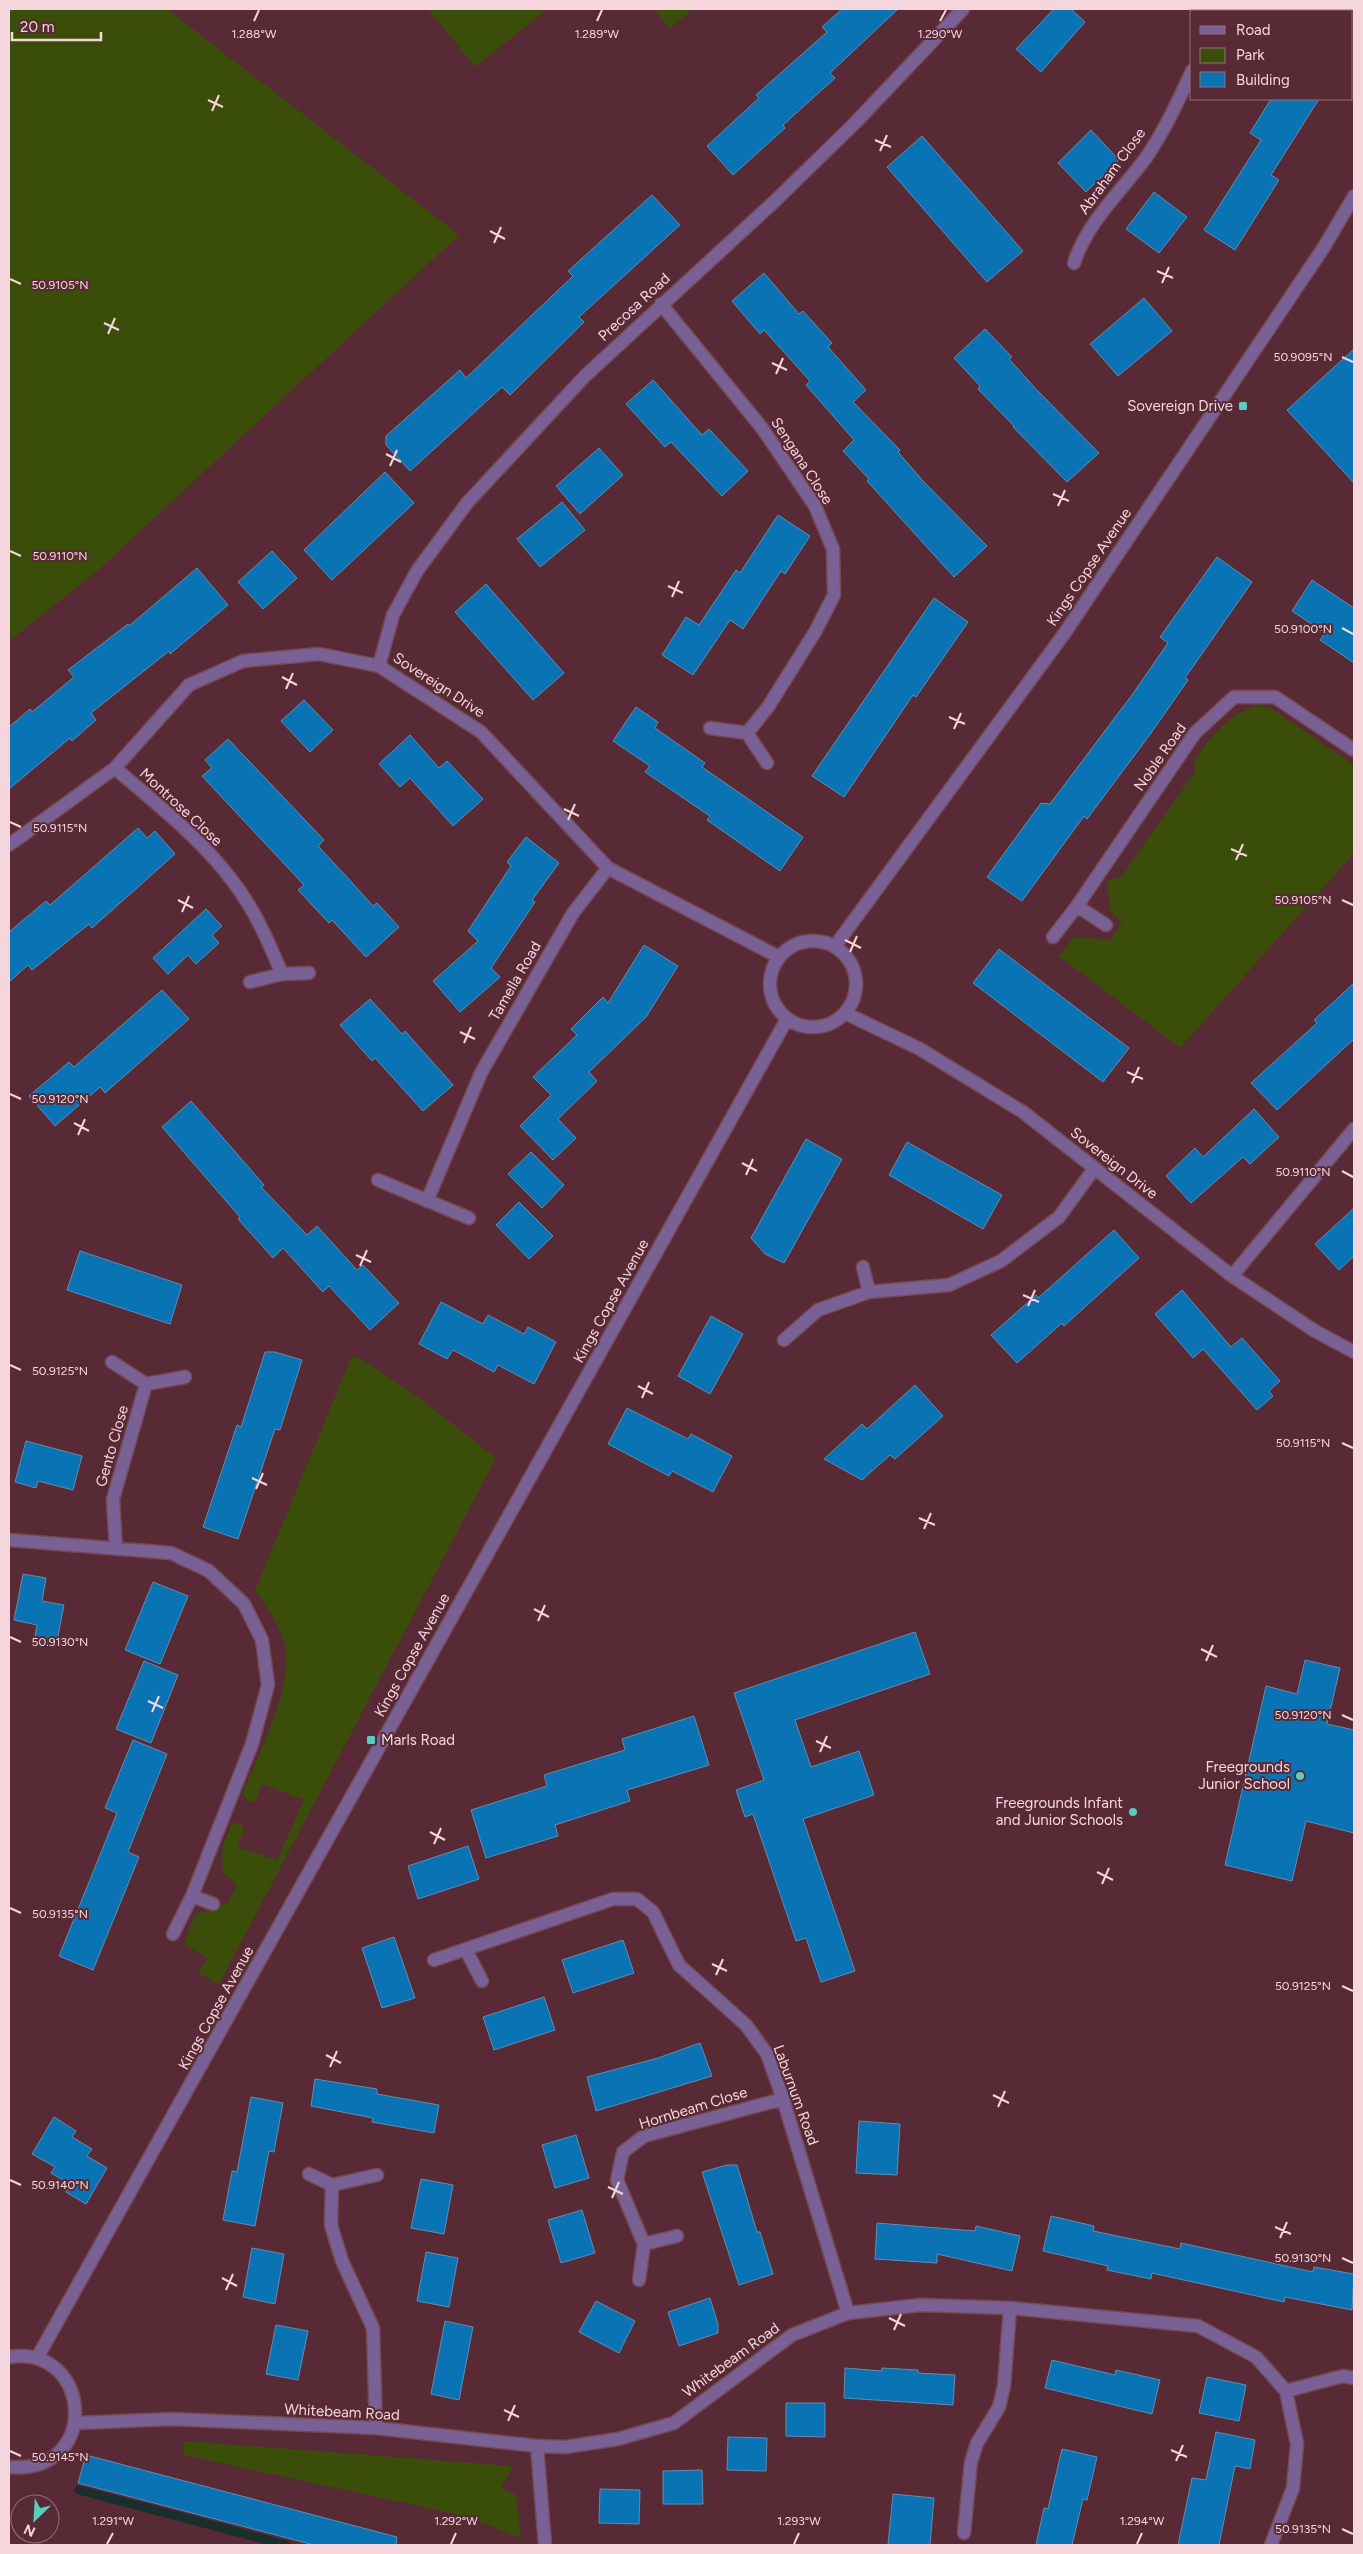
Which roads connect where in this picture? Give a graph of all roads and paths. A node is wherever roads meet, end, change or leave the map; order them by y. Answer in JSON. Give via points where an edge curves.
{"nodes":[{"id":1,"x":962,"y":9,"type":"edge"},
{"id":2,"x":1190,"y":75,"type":"edge"},
{"id":3,"x":1354,"y":196,"type":"edge"},
{"id":4,"x":1074,"y":263,"type":"dead end"},
{"id":5,"x":661,"y":304,"type":"junction"},
{"id":6,"x":379,"y":666,"type":"junction"},
{"id":7,"x":710,"y":728,"type":"dead end"},
{"id":8,"x":747,"y":733,"type":"junction"},
{"id":9,"x":1354,"y":750,"type":"edge"},
{"id":10,"x":767,"y":763,"type":"dead end"},
{"id":11,"x":115,"y":768,"type":"junction"},
{"id":12,"x":9,"y":845,"type":"edge"},
{"id":13,"x":608,"y":868,"type":"junction"},
{"id":14,"x":1077,"y":906,"type":"junction"},
{"id":15,"x":1106,"y":925,"type":"dead end"},
{"id":16,"x":1053,"y":937,"type":"dead end"},
{"id":17,"x":835,"y":946,"type":"junction"},
{"id":18,"x":779,"y":957,"type":"junction"},
{"id":19,"x":309,"y":973,"type":"dead end"},
{"id":20,"x":282,"y":974,"type":"junction"},
{"id":21,"x":250,"y":982,"type":"dead end"},
{"id":22,"x":845,"y":1013,"type":"junction"},
{"id":23,"x":787,"y":1019,"type":"junction"},
{"id":24,"x":1354,"y":1129,"type":"edge"},
{"id":25,"x":1094,"y":1169,"type":"junction"},
{"id":26,"x":378,"y":1180,"type":"dead end"},
{"id":27,"x":427,"y":1201,"type":"junction"},
{"id":28,"x":469,"y":1218,"type":"dead end"},
{"id":29,"x":863,"y":1267,"type":"dead end"},
{"id":30,"x":1232,"y":1276,"type":"junction"},
{"id":31,"x":869,"y":1292,"type":"junction"},
{"id":32,"x":784,"y":1340,"type":"dead end"},
{"id":33,"x":1354,"y":1352,"type":"edge"},
{"id":34,"x":112,"y":1362,"type":"dead end"},
{"id":35,"x":185,"y":1377,"type":"dead end"},
{"id":36,"x":146,"y":1384,"type":"junction"},
{"id":37,"x":9,"y":1540,"type":"edge"},
{"id":38,"x":116,"y":1548,"type":"junction"},
{"id":39,"x":192,"y":1896,"type":"junction"},
{"id":40,"x":212,"y":1904,"type":"dead end"},
{"id":41,"x":173,"y":1934,"type":"dead end"},
{"id":42,"x":466,"y":1950,"type":"junction"},
{"id":43,"x":434,"y":1960,"type":"dead end"},
{"id":44,"x":482,"y":1981,"type":"dead end"},
{"id":45,"x":783,"y":2098,"type":"junction"},
{"id":46,"x":309,"y":2174,"type":"dead end"},
{"id":47,"x":378,"y":2175,"type":"dead end"},
{"id":48,"x":332,"y":2185,"type":"junction"},
{"id":49,"x":677,"y":2236,"type":"dead end"},
{"id":50,"x":644,"y":2244,"type":"junction"},
{"id":51,"x":639,"y":2280,"type":"dead end"},
{"id":52,"x":1010,"y":2308,"type":"junction"},
{"id":53,"x":848,"y":2313,"type":"junction"},
{"id":54,"x":9,"y":2357,"type":"edge"},
{"id":55,"x":37,"y":2358,"type":"junction"},
{"id":56,"x":1354,"y":2378,"type":"edge"},
{"id":57,"x":1286,"y":2391,"type":"junction"},
{"id":58,"x":76,"y":2423,"type":"junction"},
{"id":59,"x":376,"y":2428,"type":"junction"},
{"id":60,"x":537,"y":2446,"type":"junction"},
{"id":61,"x":9,"y":2467,"type":"edge"},
{"id":62,"x":964,"y":2533,"type":"dead end"},
{"id":63,"x":545,"y":2545,"type":"edge"},
{"id":64,"x":1271,"y":2545,"type":"edge"}],
"edges":[{"from":1,"to":5,"type":"street","name":"Precosa Road","via":[[855,124]]},
{"from":2,"to":4,"type":"street","name":"Abraham Close","via":[[1145,158],[1082,240]]},
{"from":3,"to":17,"type":"street","name":"Kings Copse Avenue","via":[[1324,247],[1064,634]]},
{"from":5,"to":6,"type":"street","name":"Precosa Road","via":[[584,376],[467,503],[417,571],[394,615]]},
{"from":5,"to":8,"type":"street","name":"Sengana Close","via":[[762,428],[815,506],[833,549],[834,595],[768,707]]},
{"from":6,"to":11,"type":"street","name":"Sovereign Drive","via":[[319,654],[243,661],[189,685]]},
{"from":6,"to":13,"type":"street","name":"Sovereign Drive","via":[[481,732]]},
{"from":7,"to":8,"type":"street"},
{"from":8,"to":10,"type":"street"},
{"from":9,"to":14,"type":"street","name":"Noble Road","via":[[1275,697],[1234,697],[1196,733]]},
{"from":11,"to":12,"type":"street","name":"Sovereign Drive"},
{"from":11,"to":20,"type":"street","name":"Montrose Close","via":[[188,831],[234,882],[264,931]]},
{"from":13,"to":18,"type":"street","name":"Sovereign Drive"},
{"from":13,"to":27,"type":"street","name":"Tamella Road","via":[[573,913],[481,1073]]},
{"from":14,"to":15,"type":"street"},
{"from":14,"to":16,"type":"street","name":"Noble Road"},
{"from":17,"to":18,"type":"street","via":[[820,941],[804,942],[790,947]]},
{"from":17,"to":22,"type":"street","via":[[854,970],[857,985],[854,1000]]},
{"from":18,"to":23,"type":"street","via":[[770,983],[775,1003]]},
{"from":19,"to":20,"type":"street"},
{"from":20,"to":21,"type":"street"},
{"from":22,"to":23,"type":"street","via":[[830,1024],[811,1027]]},
{"from":22,"to":25,"type":"street","name":"Sovereign Drive","via":[[920,1049],[1024,1112]]},
{"from":23,"to":55,"type":"street","name":"Kings Copse Avenue"},
{"from":24,"to":30,"type":"street"},
{"from":25,"to":30,"type":"street","name":"Sovereign Drive"},
{"from":25,"to":31,"type":"street","via":[[1059,1217],[1001,1261],[949,1285]]},
{"from":26,"to":27,"type":"street"},
{"from":27,"to":28,"type":"street"},
{"from":29,"to":31,"type":"street"},
{"from":30,"to":33,"type":"street","name":"Sovereign Drive","via":[[1314,1331]]},
{"from":31,"to":32,"type":"street","via":[[818,1310]]},
{"from":34,"to":36,"type":"street"},
{"from":35,"to":36,"type":"street"},
{"from":36,"to":38,"type":"street","name":"Gento Close","via":[[113,1499]]},
{"from":37,"to":38,"type":"street"},
{"from":38,"to":39,"type":"street","via":[[171,1553],[209,1571],[244,1604],[262,1640],[268,1685],[252,1744]]},
{"from":39,"to":40,"type":"street"},
{"from":39,"to":41,"type":"street"},
{"from":42,"to":43,"type":"street","name":"Laburnum Road"},
{"from":42,"to":44,"type":"street"},
{"from":42,"to":45,"type":"street","name":"Laburnum Road","via":[[613,1899],[638,1899],[653,1912],[679,1965],[746,2025],[767,2054]]},
{"from":45,"to":50,"type":"street","name":"Hornbeam Close","via":[[644,2136],[624,2152],[617,2180]]},
{"from":45,"to":53,"type":"street","name":"Laburnum Road"},
{"from":46,"to":48,"type":"street"},
{"from":47,"to":48,"type":"street"},
{"from":48,"to":59,"type":"street","via":[[331,2225],[342,2261],[373,2328]]},
{"from":49,"to":50,"type":"street"},
{"from":50,"to":51,"type":"street"},
{"from":52,"to":53,"type":"street","name":"Whitebeam Road","via":[[921,2305]]},
{"from":52,"to":57,"type":"street","name":"Whitebeam Road","via":[[1198,2326],[1256,2357]]},
{"from":52,"to":62,"type":"street","via":[[1004,2386],[999,2407],[977,2443],[971,2462]]},
{"from":53,"to":60,"type":"street","name":"Whitebeam Road","via":[[792,2335],[674,2423],[618,2439]]},
{"from":54,"to":55,"type":"street"},
{"from":55,"to":58,"type":"street","via":[[52,2365],[64,2377],[72,2391]]},
{"from":56,"to":57,"type":"street","via":[[1343,2376]]},
{"from":57,"to":64,"type":"street","name":"Whitebeam Road","via":[[1297,2444],[1294,2479]]},
{"from":58,"to":59,"type":"street","name":"Whitebeam Road","via":[[172,2419]]},
{"from":58,"to":61,"type":"street","via":[[69,2440],[57,2455],[42,2464]]},
{"from":59,"to":60,"type":"street","name":"Whitebeam Road"},
{"from":60,"to":63,"type":"street"}]}
